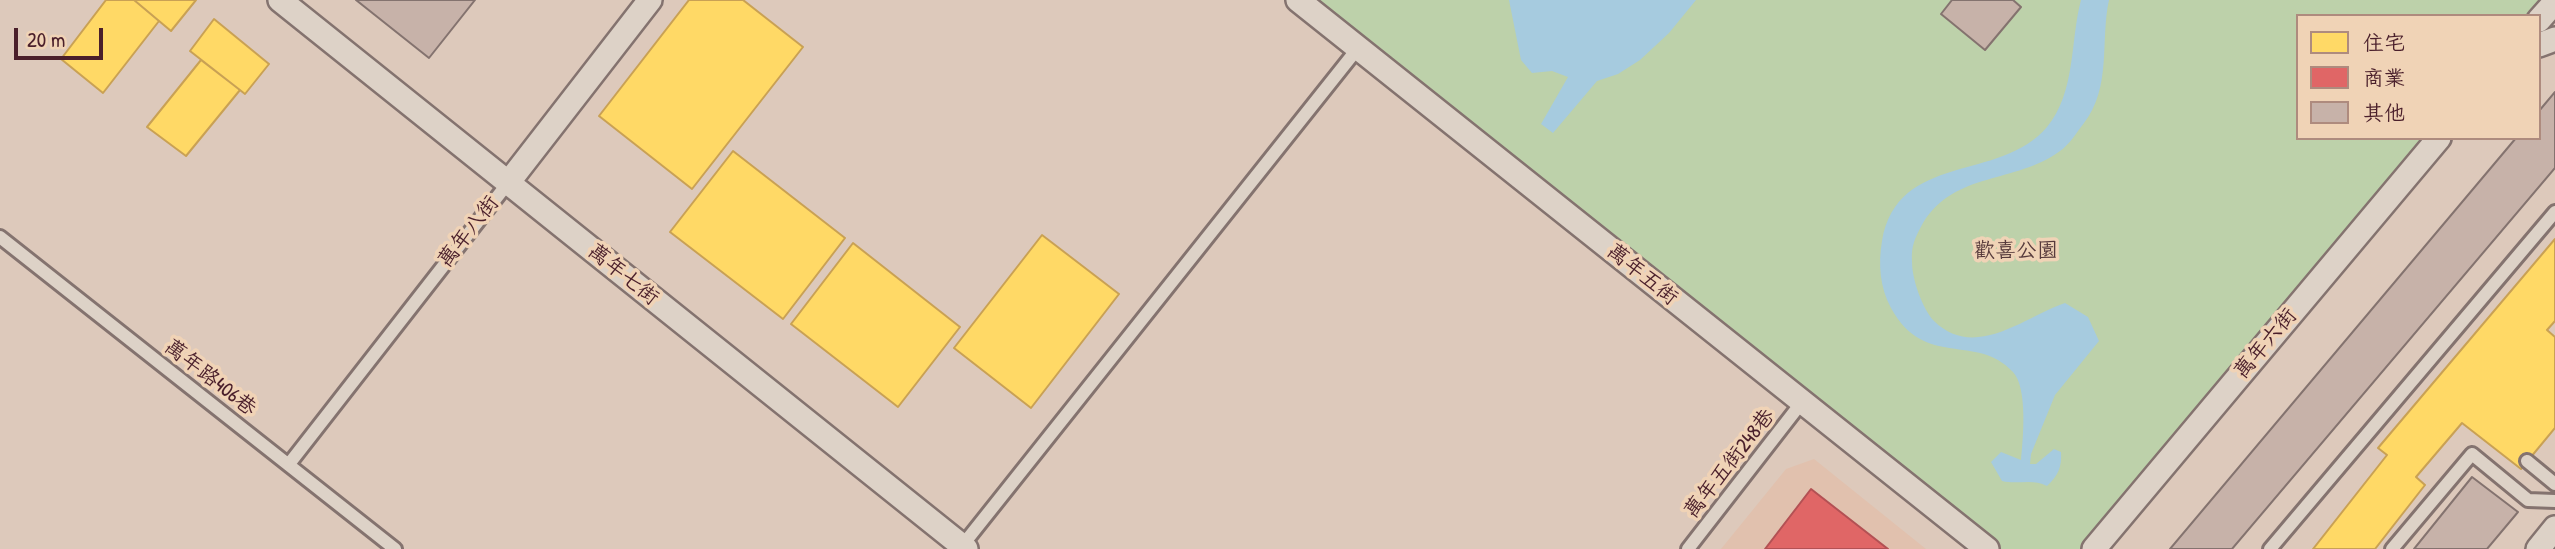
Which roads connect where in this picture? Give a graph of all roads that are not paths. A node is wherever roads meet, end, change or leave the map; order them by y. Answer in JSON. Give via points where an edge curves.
{"nodes":[{"id":1,"x":280,"y":0,"type":"edge"},
{"id":2,"x":650,"y":0,"type":"edge"},
{"id":3,"x":1298,"y":0,"type":"edge"},
{"id":4,"x":2555,"y":2,"type":"edge"},
{"id":5,"x":2541,"y":18,"type":"edge"},
{"id":6,"x":1358,"y":48,"type":"junction"},
{"id":7,"x":2437,"y":140,"type":"edge"},
{"id":8,"x":508,"y":183,"type":"junction"},
{"id":9,"x":2555,"y":212,"type":"edge"},
{"id":10,"x":0,"y":237,"type":"edge"},
{"id":11,"x":1802,"y":402,"type":"junction"},
{"id":12,"x":2527,"y":461,"type":"dead end"},
{"id":13,"x":289,"y":464,"type":"junction"},
{"id":14,"x":2555,"y":484,"type":"edge"},
{"id":15,"x":2555,"y":501,"type":"edge"},
{"id":16,"x":2555,"y":528,"type":"edge"},
{"id":17,"x":964,"y":548,"type":"edge"},
{"id":18,"x":395,"y":549,"type":"edge"},
{"id":19,"x":1688,"y":549,"type":"edge"},
{"id":20,"x":1987,"y":549,"type":"edge"},
{"id":21,"x":2094,"y":549,"type":"edge"},
{"id":22,"x":2270,"y":549,"type":"edge"},
{"id":23,"x":2392,"y":549,"type":"edge"},
{"id":24,"x":2538,"y":549,"type":"edge"}],
"edges":[{"from":1,"to":8,"type":"street","name":"萬年七街"},
{"from":2,"to":8,"type":"street","name":"萬年八街"},
{"from":3,"to":6,"type":"street","name":"萬年五街"},
{"from":4,"to":5,"type":"street"},
{"from":6,"to":11,"type":"street","name":"萬年五街"},
{"from":6,"to":17,"type":"lane"},
{"from":7,"to":21,"type":"street","name":"萬年六街"},
{"from":8,"to":13,"type":"lane","name":"萬年八街"},
{"from":8,"to":17,"type":"street","name":"萬年七街"},
{"from":9,"to":22,"type":"lane"},
{"from":10,"to":13,"type":"lane","name":"萬年路406巷"},
{"from":11,"to":19,"type":"lane","name":"萬年五街248巷"},
{"from":11,"to":20,"type":"street","name":"萬年五街"},
{"from":12,"to":14,"type":"lane"},
{"from":13,"to":18,"type":"lane","name":"萬年路406巷"},
{"from":15,"to":23,"type":"lane","via":[[2528,500],[2472,454]]},
{"from":16,"to":24,"type":"street"}]}
